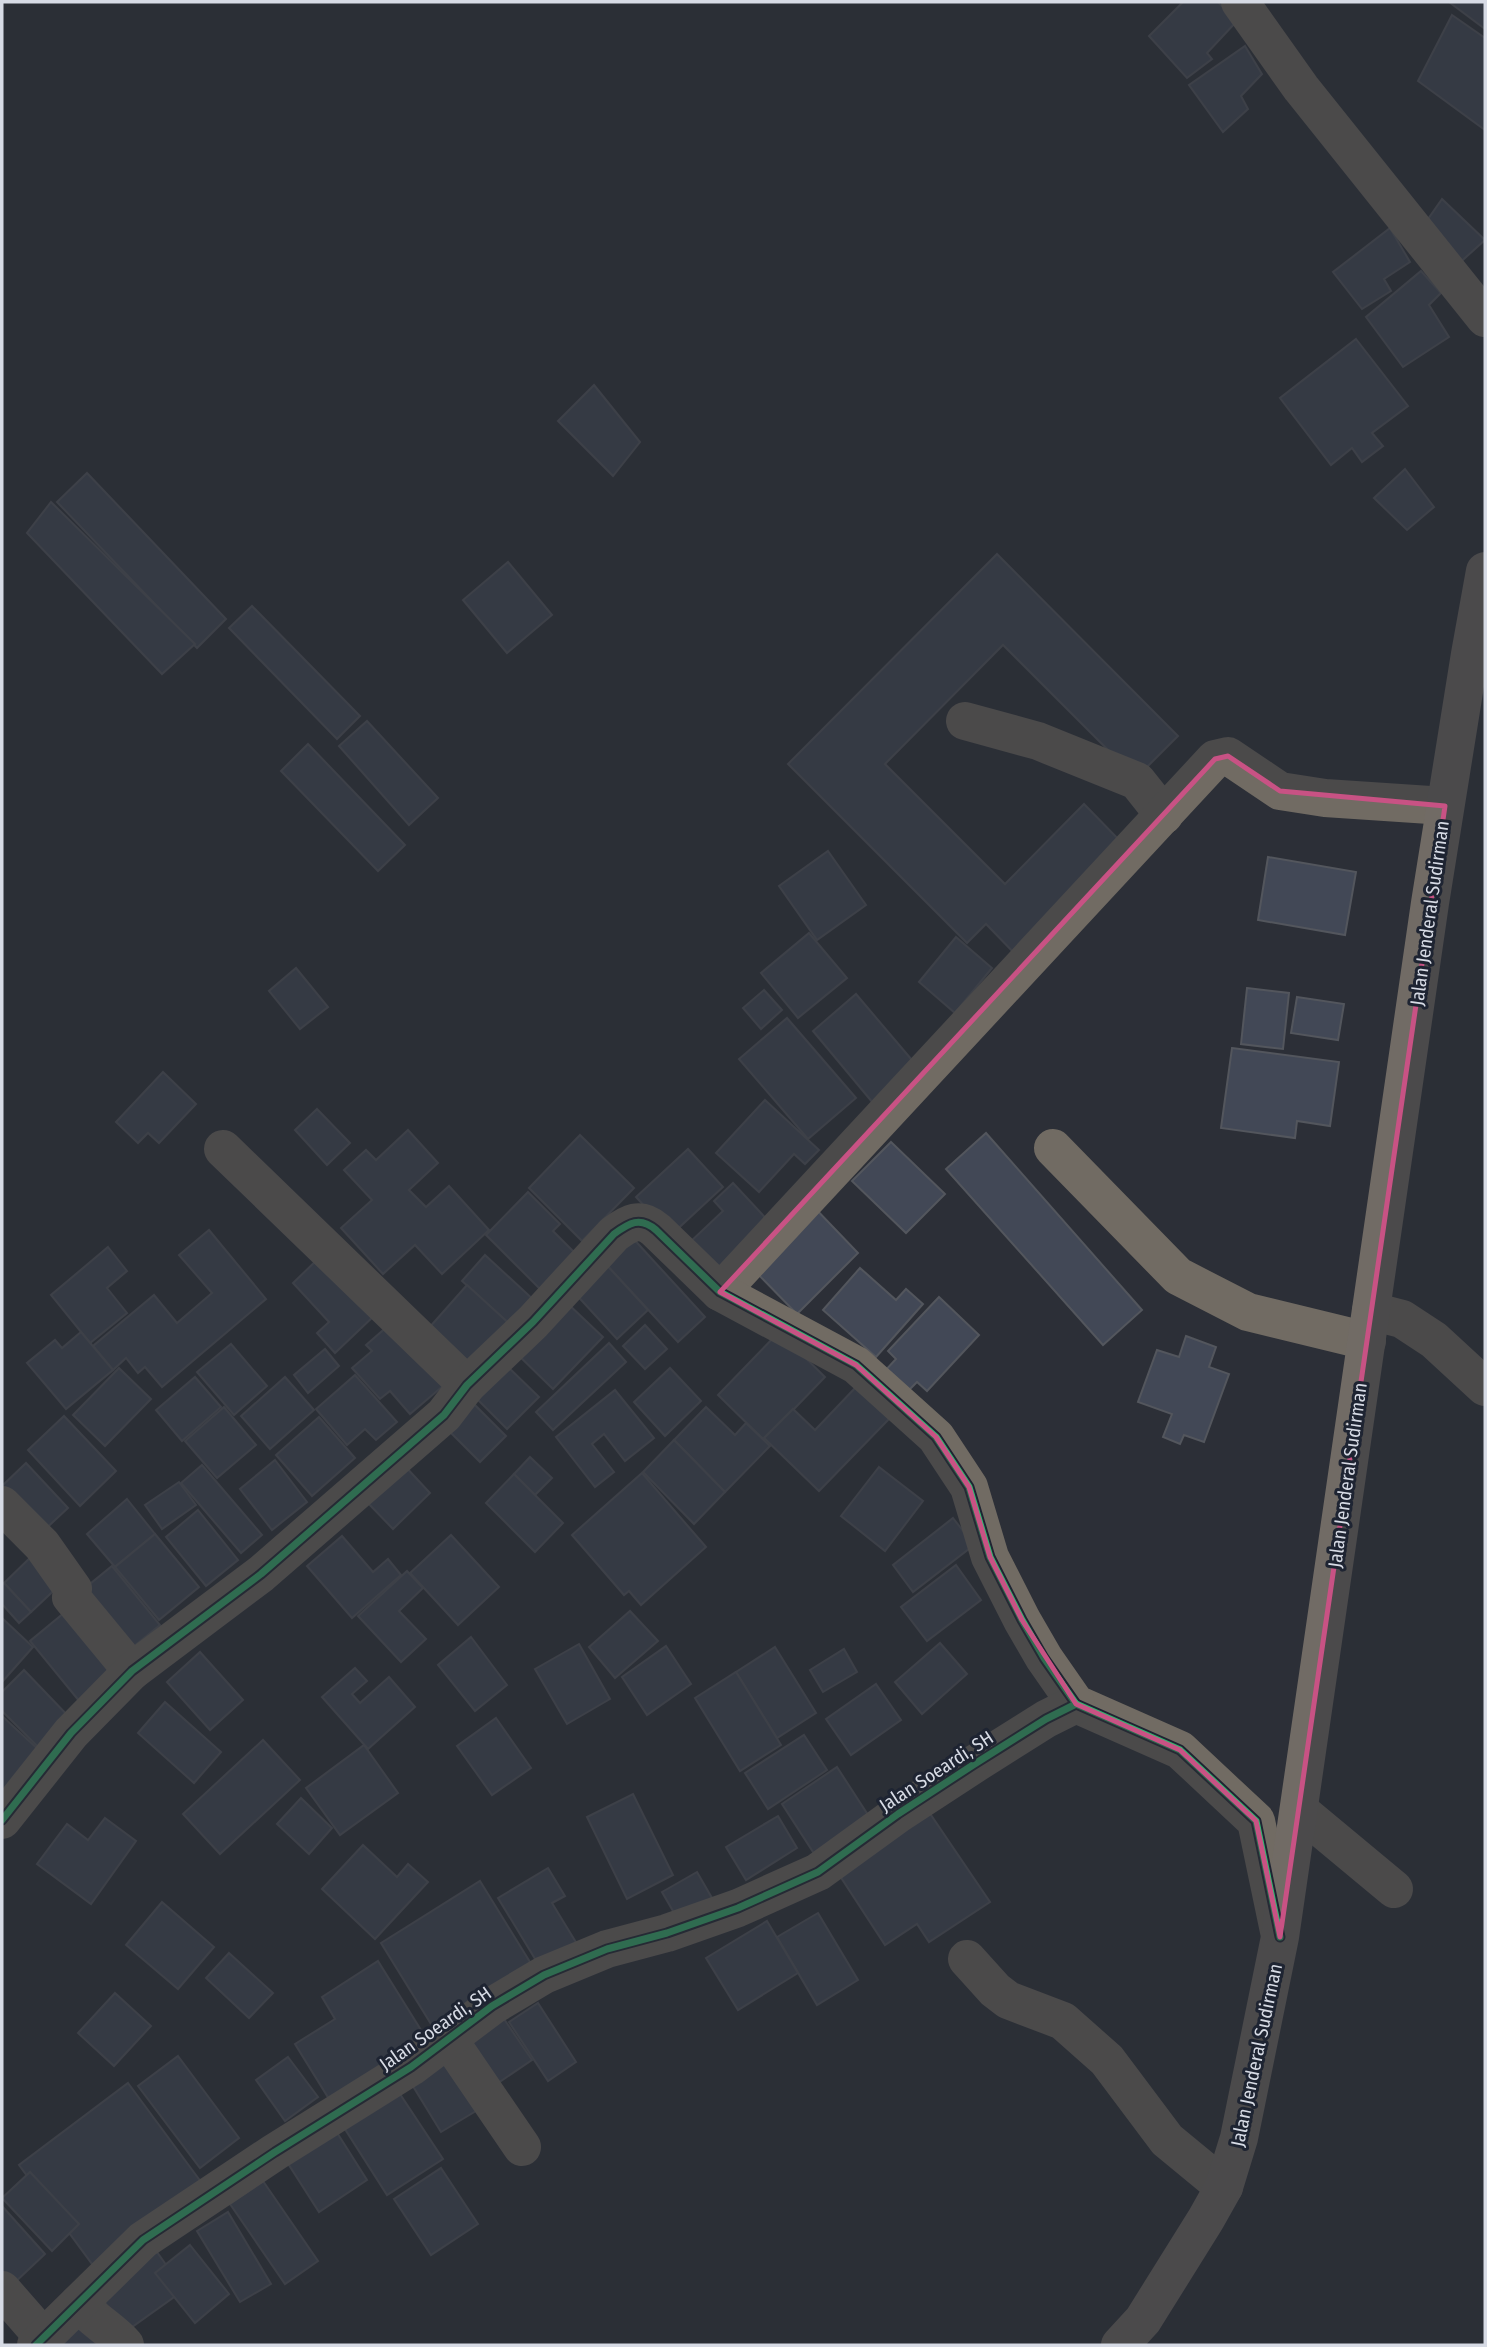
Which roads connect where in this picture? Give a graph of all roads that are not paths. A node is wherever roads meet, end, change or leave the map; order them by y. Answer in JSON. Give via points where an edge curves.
{"nodes":[{"id":1,"x":1240,"y":2,"type":"edge"},
{"id":2,"x":1485,"y":318,"type":"edge"},
{"id":3,"x":1485,"y":571,"type":"edge"},
{"id":4,"x":1477,"y":662,"type":"edge"},
{"id":5,"x":965,"y":721,"type":"dead end"},
{"id":6,"x":1445,"y":806,"type":"junction"},
{"id":7,"x":1164,"y":815,"type":"junction"},
{"id":8,"x":1053,"y":1148,"type":"dead end"},
{"id":9,"x":223,"y":1149,"type":"dead end"},
{"id":10,"x":720,"y":1292,"type":"junction"},
{"id":11,"x":1369,"y":1326,"type":"junction"},
{"id":12,"x":467,"y":1385,"type":"junction"},
{"id":13,"x":1485,"y":1387,"type":"edge"},
{"id":14,"x":2,"y":1505,"type":"edge"},
{"id":15,"x":132,"y":1671,"type":"junction"},
{"id":16,"x":1076,"y":1704,"type":"junction"},
{"id":17,"x":1299,"y":1810,"type":"junction"},
{"id":18,"x":2,"y":1820,"type":"edge"},
{"id":19,"x":1394,"y":1889,"type":"dead end"},
{"id":20,"x":1280,"y":1937,"type":"junction"},
{"id":21,"x":967,"y":1959,"type":"dead end"},
{"id":22,"x":449,"y":2040,"type":"junction"},
{"id":23,"x":522,"y":2147,"type":"dead end"},
{"id":24,"x":1224,"y":2187,"type":"junction"},
{"id":25,"x":2,"y":2290,"type":"edge"},
{"id":26,"x":79,"y":2303,"type":"junction"},
{"id":27,"x":1138,"y":2337,"type":"edge"},
{"id":28,"x":40,"y":2342,"type":"edge"},
{"id":29,"x":125,"y":2345,"type":"edge"}],
"edges":[{"from":1,"to":2,"type":"street","via":[[1301,88]]},
{"from":3,"to":4,"type":"main road","name":"Jalan Jenderal Sudirman"},
{"from":4,"to":6,"type":"main road","name":"Jalan Jenderal Sudirman"},
{"from":5,"to":7,"type":"street","via":[[1038,741],[1137,781]]},
{"from":6,"to":7,"type":"street","via":[[1280,791],[1228,756],[1215,760]]},
{"from":6,"to":11,"type":"main road","name":"Jalan Jenderal Sudirman"},
{"from":7,"to":10,"type":"street"},
{"from":8,"to":11,"type":"street","via":[[1178,1276],[1248,1312]]},
{"from":9,"to":12,"type":"street"},
{"from":10,"to":12,"type":"street","via":[[649,1224],[627,1224]]},
{"from":10,"to":16,"type":"street","via":[[856,1364],[936,1437],[969,1487],[990,1557],[1022,1620]]},
{"from":11,"to":13,"type":"street","via":[[1402,1319]]},
{"from":11,"to":17,"type":"main road","name":"Jalan Jenderal Sudirman"},
{"from":12,"to":15,"type":"street","via":[[444,1415],[261,1574]]},
{"from":14,"to":15,"type":"street","via":[[42,1545],[73,1589],[71,1597]]},
{"from":15,"to":18,"type":"street","via":[[71,1732]]},
{"from":16,"to":20,"type":"street","via":[[1180,1750],[1256,1821]]},
{"from":16,"to":22,"type":"street","name":"Jalan Soeardi, SH","via":[[973,1765],[818,1872],[738,1908],[607,1949],[544,1975],[492,2006]]},
{"from":17,"to":19,"type":"street"},
{"from":17,"to":20,"type":"main road","name":"Jalan Jenderal Sudirman"},
{"from":20,"to":24,"type":"main road","name":"Jalan Jenderal Sudirman","via":[[1239,2138]]},
{"from":21,"to":24,"type":"street","via":[[1008,2000],[1063,2021],[1098,2052],[1167,2140]]},
{"from":22,"to":23,"type":"street"},
{"from":22,"to":26,"type":"street","name":"Jalan Soeardi, SH","via":[[143,2240]]},
{"from":24,"to":27,"type":"main road","name":"Jalan Jenderal Sudirman"},
{"from":25,"to":28,"type":"street"},
{"from":26,"to":28,"type":"street","name":"Jalan Soeardi, SH"},
{"from":26,"to":29,"type":"street"}]}
